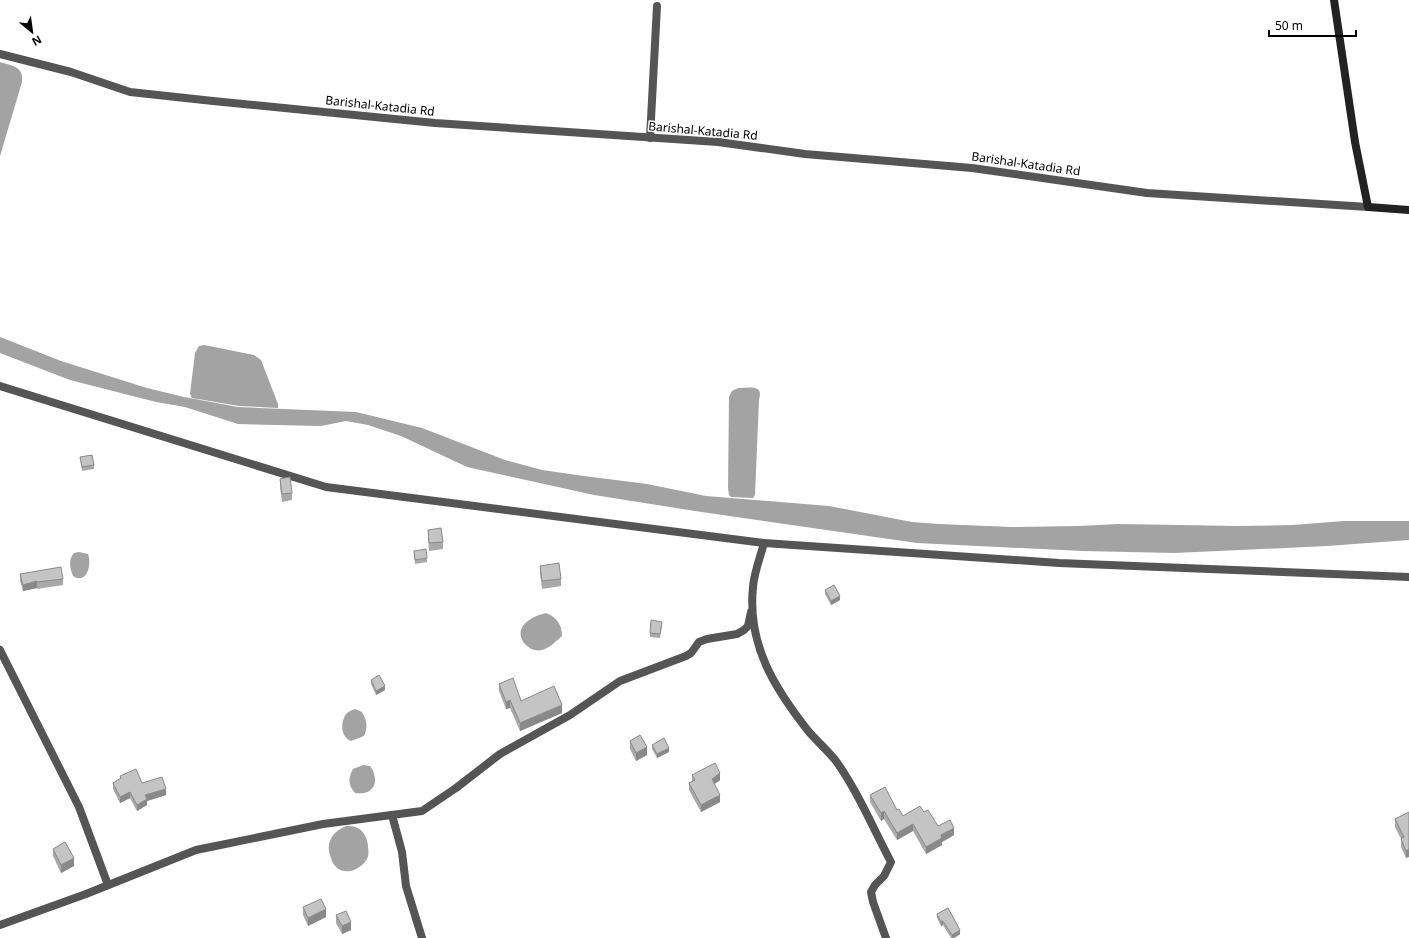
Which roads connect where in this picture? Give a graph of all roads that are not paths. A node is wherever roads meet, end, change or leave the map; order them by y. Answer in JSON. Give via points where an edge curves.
{"nodes":[{"id":1,"x":1334,"y":0,"type":"edge"},
{"id":2,"x":657,"y":6,"type":"dead end"},
{"id":3,"x":0,"y":54,"type":"edge"},
{"id":4,"x":650,"y":138,"type":"junction"},
{"id":5,"x":1368,"y":207,"type":"junction"},
{"id":6,"x":1409,"y":210,"type":"edge"},
{"id":7,"x":0,"y":386,"type":"edge"},
{"id":8,"x":764,"y":544,"type":"junction"},
{"id":9,"x":1409,"y":577,"type":"edge"},
{"id":10,"x":751,"y":612,"type":"junction"},
{"id":11,"x":0,"y":650,"type":"edge"},
{"id":12,"x":392,"y":815,"type":"junction"},
{"id":13,"x":108,"y":885,"type":"junction"},
{"id":14,"x":0,"y":925,"type":"edge"},
{"id":15,"x":422,"y":938,"type":"edge"},
{"id":16,"x":886,"y":938,"type":"edge"}],
"edges":[{"from":1,"to":5,"type":"main road","via":[[1355,142]]},
{"from":2,"to":4,"type":"street"},
{"from":3,"to":4,"type":"street","name":"Barishal-Katadia Rd","via":[[71,72],[130,92],[435,123]]},
{"from":4,"to":5,"type":"street","name":"Barishal-Katadia Rd","via":[[718,142],[805,154],[972,168],[1147,193]]},
{"from":5,"to":6,"type":"main road","name":"Barishal-Katadia Rd"},
{"from":7,"to":8,"type":"street","via":[[326,486]]},
{"from":8,"to":9,"type":"street","via":[[1059,563]]},
{"from":8,"to":10,"type":"street","via":[[753,586]]},
{"from":10,"to":12,"type":"street","via":[[748,626],[737,634],[699,642],[686,656],[620,681],[570,716],[500,754],[422,811]]},
{"from":10,"to":16,"type":"street","via":[[766,666],[778,689],[792,711],[834,759],[847,778],[891,862],[871,892]]},
{"from":11,"to":13,"type":"street","via":[[79,806]]},
{"from":12,"to":13,"type":"street","via":[[323,824],[196,850]]},
{"from":12,"to":15,"type":"street","via":[[402,852],[406,886]]},
{"from":13,"to":14,"type":"street"}]}
